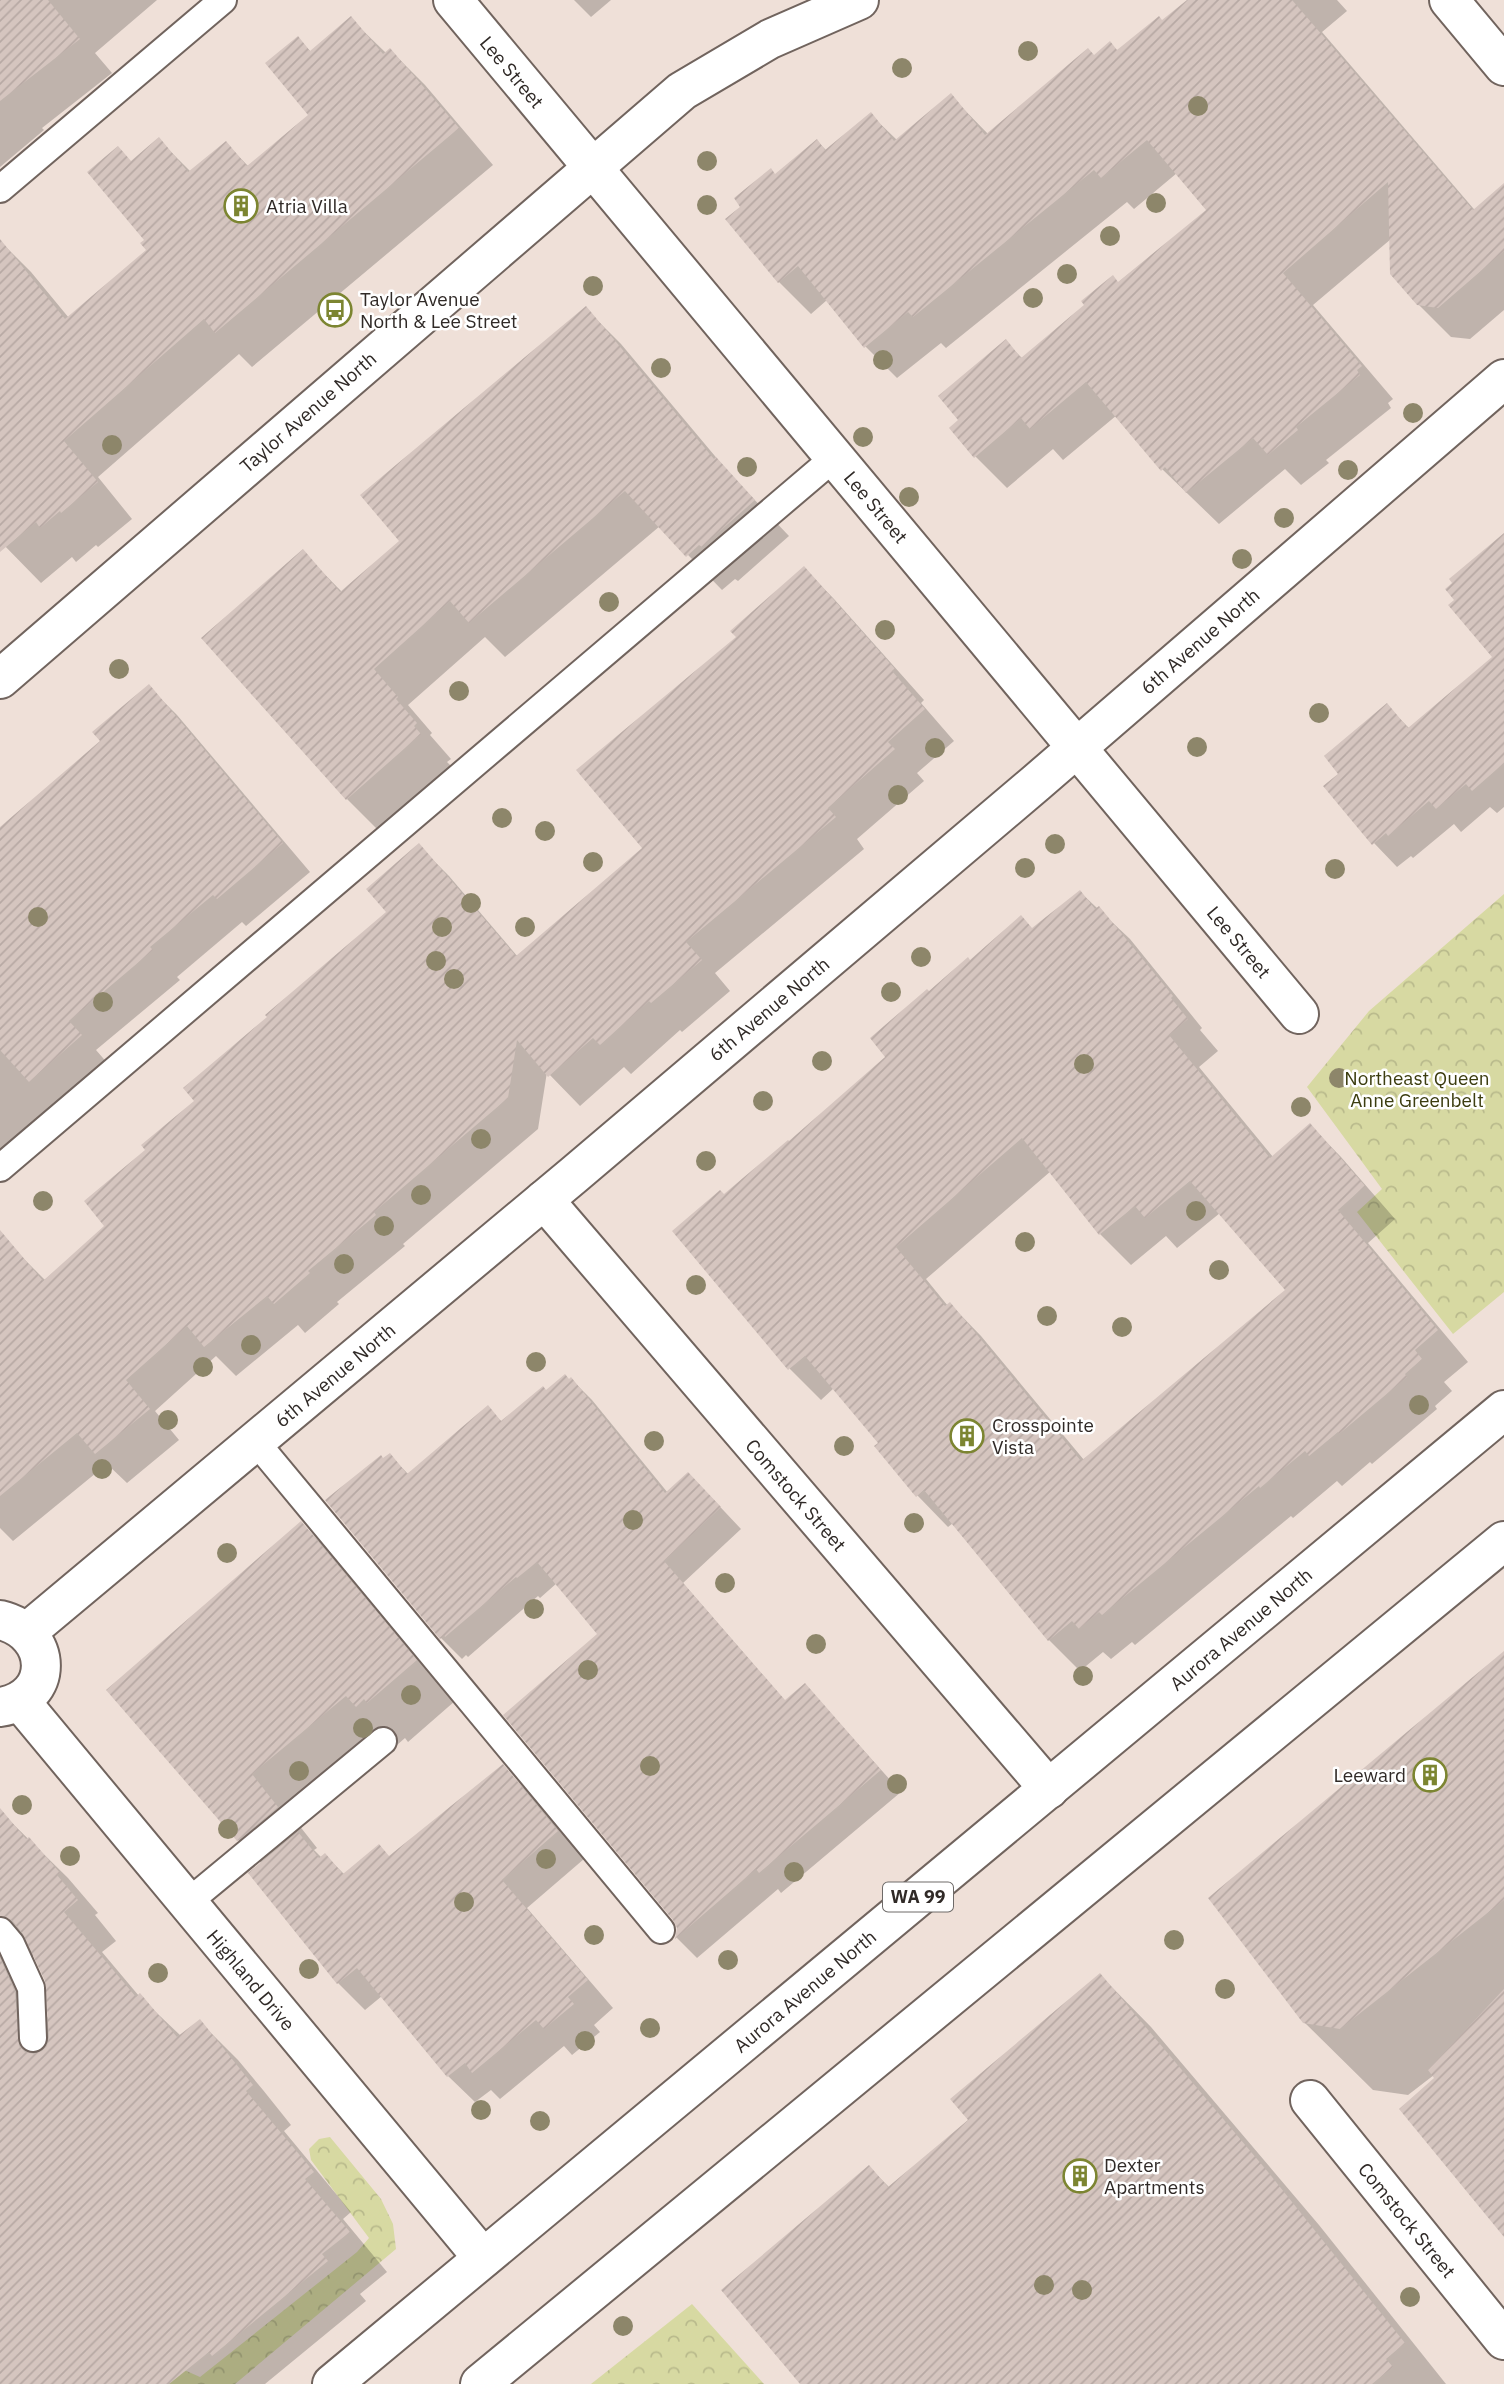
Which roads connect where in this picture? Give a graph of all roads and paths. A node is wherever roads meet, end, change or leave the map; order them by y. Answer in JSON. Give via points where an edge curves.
{"nodes":[{"id":1,"x":223,"y":0,"type":"edge"},
{"id":2,"x":453,"y":0,"type":"edge"},
{"id":3,"x":859,"y":0,"type":"edge"},
{"id":4,"x":1449,"y":0,"type":"edge"},
{"id":5,"x":799,"y":15,"type":"edge"},
{"id":6,"x":1504,"y":66,"type":"edge"},
{"id":7,"x":592,"y":167,"type":"junction"},
{"id":8,"x":0,"y":189,"type":"edge"},
{"id":9,"x":1504,"y":379,"type":"edge"},
{"id":10,"x":835,"y":457,"type":"junction"},
{"id":11,"x":0,"y":679,"type":"edge"},
{"id":12,"x":1076,"y":748,"type":"junction"},
{"id":13,"x":1298,"y":1014,"type":"dead end"},
{"id":14,"x":0,"y":1168,"type":"edge"},
{"id":15,"x":544,"y":1200,"type":"junction"},
{"id":16,"x":1504,"y":1410,"type":"edge"},
{"id":17,"x":256,"y":1441,"type":"junction"},
{"id":18,"x":1504,"y":1541,"type":"edge"},
{"id":19,"x":14,"y":1626,"type":"edge"},
{"id":20,"x":10,"y":1704,"type":"edge"},
{"id":21,"x":383,"y":1741,"type":"dead end"},
{"id":22,"x":1049,"y":1789,"type":"junction"},
{"id":23,"x":187,"y":1903,"type":"junction"},
{"id":24,"x":661,"y":1930,"type":"dead end"},
{"id":25,"x":0,"y":1931,"type":"edge"},
{"id":26,"x":33,"y":2038,"type":"dead end"},
{"id":27,"x":1310,"y":2100,"type":"dead end"},
{"id":28,"x":482,"y":2258,"type":"junction"},
{"id":29,"x":1504,"y":2340,"type":"edge"},
{"id":30,"x":332,"y":2384,"type":"edge"},
{"id":31,"x":480,"y":2384,"type":"edge"}],
"edges":[{"from":1,"to":8,"type":"lane"},
{"from":2,"to":7,"type":"main road","name":"Lee Street"},
{"from":3,"to":5,"type":"main road","name":"Taylor Avenue North"},
{"from":4,"to":6,"type":"main road"},
{"from":5,"to":7,"type":"main road","name":"Taylor Avenue North","via":[[770,39],[682,91]]},
{"from":7,"to":10,"type":"main road","name":"Lee Street"},
{"from":7,"to":11,"type":"main road","name":"Taylor Avenue North"},
{"from":9,"to":12,"type":"main road","name":"6th Avenue North"},
{"from":10,"to":12,"type":"main road","name":"Lee Street"},
{"from":10,"to":14,"type":"lane"},
{"from":12,"to":13,"type":"main road","name":"Lee Street"},
{"from":12,"to":15,"type":"main road","name":"6th Avenue North"},
{"from":15,"to":17,"type":"main road","name":"6th Avenue North"},
{"from":15,"to":22,"type":"main road","name":"Comstock Street"},
{"from":16,"to":22,"type":"main road","name":"Aurora Avenue North","number":"WA 99"},
{"from":17,"to":19,"type":"main road","name":"6th Avenue North"},
{"from":17,"to":24,"type":"lane"},
{"from":18,"to":31,"type":"main road"},
{"from":19,"to":20,"type":"main road","via":[[37,1644],[41,1659],[35,1687]]},
{"from":20,"to":23,"type":"main road","name":"Highland Drive"},
{"from":21,"to":23,"type":"lane"},
{"from":22,"to":28,"type":"main road","name":"Aurora Avenue North","number":"WA 99"},
{"from":23,"to":28,"type":"main road","name":"Highland Drive"},
{"from":25,"to":26,"type":"lane","via":[[31,1988]]},
{"from":27,"to":29,"type":"main road","name":"Comstock Street"},
{"from":28,"to":30,"type":"main road","name":"Aurora Avenue North","number":"WA 99"}]}
